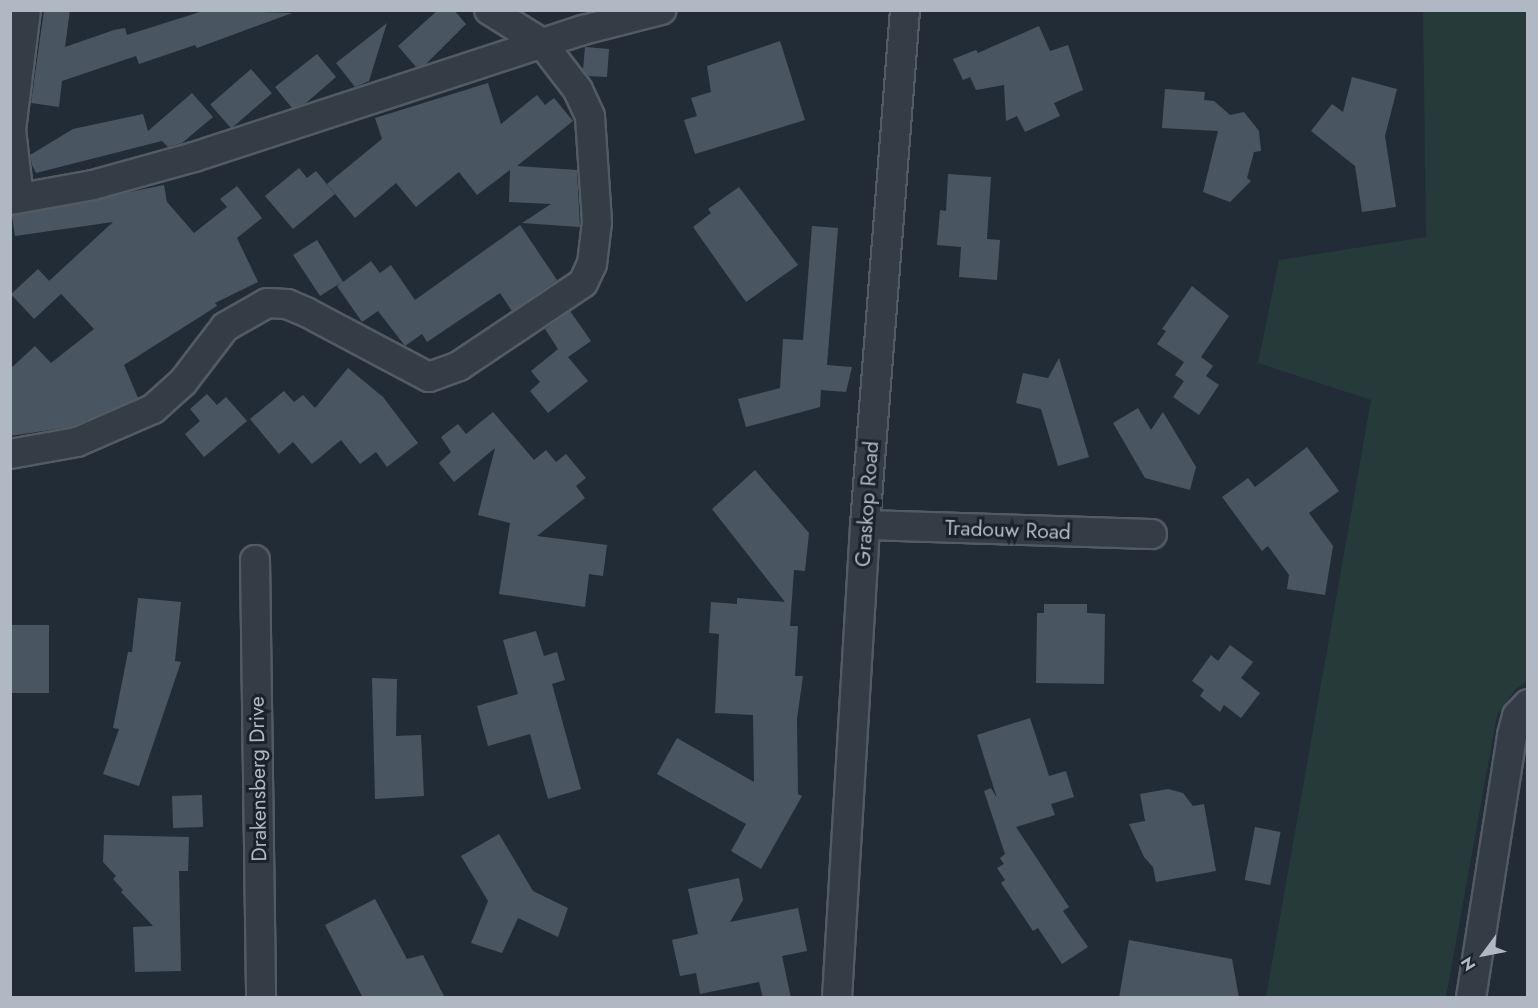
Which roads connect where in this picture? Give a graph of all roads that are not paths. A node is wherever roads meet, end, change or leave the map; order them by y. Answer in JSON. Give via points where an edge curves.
{"nodes":[{"id":1,"x":26,"y":10,"type":"edge"},
{"id":2,"x":489,"y":10,"type":"edge"},
{"id":3,"x":661,"y":10,"type":"edge"},
{"id":4,"x":904,"y":10,"type":"edge"},
{"id":5,"x":542,"y":43,"type":"junction"},
{"id":6,"x":15,"y":199,"type":"edge"},
{"id":7,"x":10,"y":454,"type":"edge"},
{"id":8,"x":865,"y":525,"type":"junction"},
{"id":9,"x":1152,"y":534,"type":"dead end"},
{"id":10,"x":255,"y":560,"type":"dead end"},
{"id":11,"x":1527,"y":704,"type":"edge"},
{"id":12,"x":261,"y":998,"type":"edge"},
{"id":13,"x":837,"y":998,"type":"edge"},
{"id":14,"x":1471,"y":998,"type":"edge"}],
"edges":[{"from":1,"to":6,"type":"street","via":[[11,130]]},
{"from":2,"to":5,"type":"street"},
{"from":3,"to":5,"type":"street","via":[[626,16]]},
{"from":4,"to":8,"type":"street","name":"Graskop Road"},
{"from":5,"to":6,"type":"street","via":[[194,158],[93,185]]},
{"from":5,"to":7,"type":"street","via":[[578,90],[593,128],[597,222],[594,251],[589,275],[573,292],[459,366],[429,377],[306,312],[287,304],[267,303],[225,327],[183,382],[153,409],[77,442]]},
{"from":8,"to":9,"type":"street","name":"Tradouw Road"},
{"from":8,"to":13,"type":"street","name":"Graskop Road"},
{"from":10,"to":12,"type":"street","name":"Drakensberg Drive"},
{"from":11,"to":14,"type":"street","via":[[1517,716],[1512,735]]}]}
